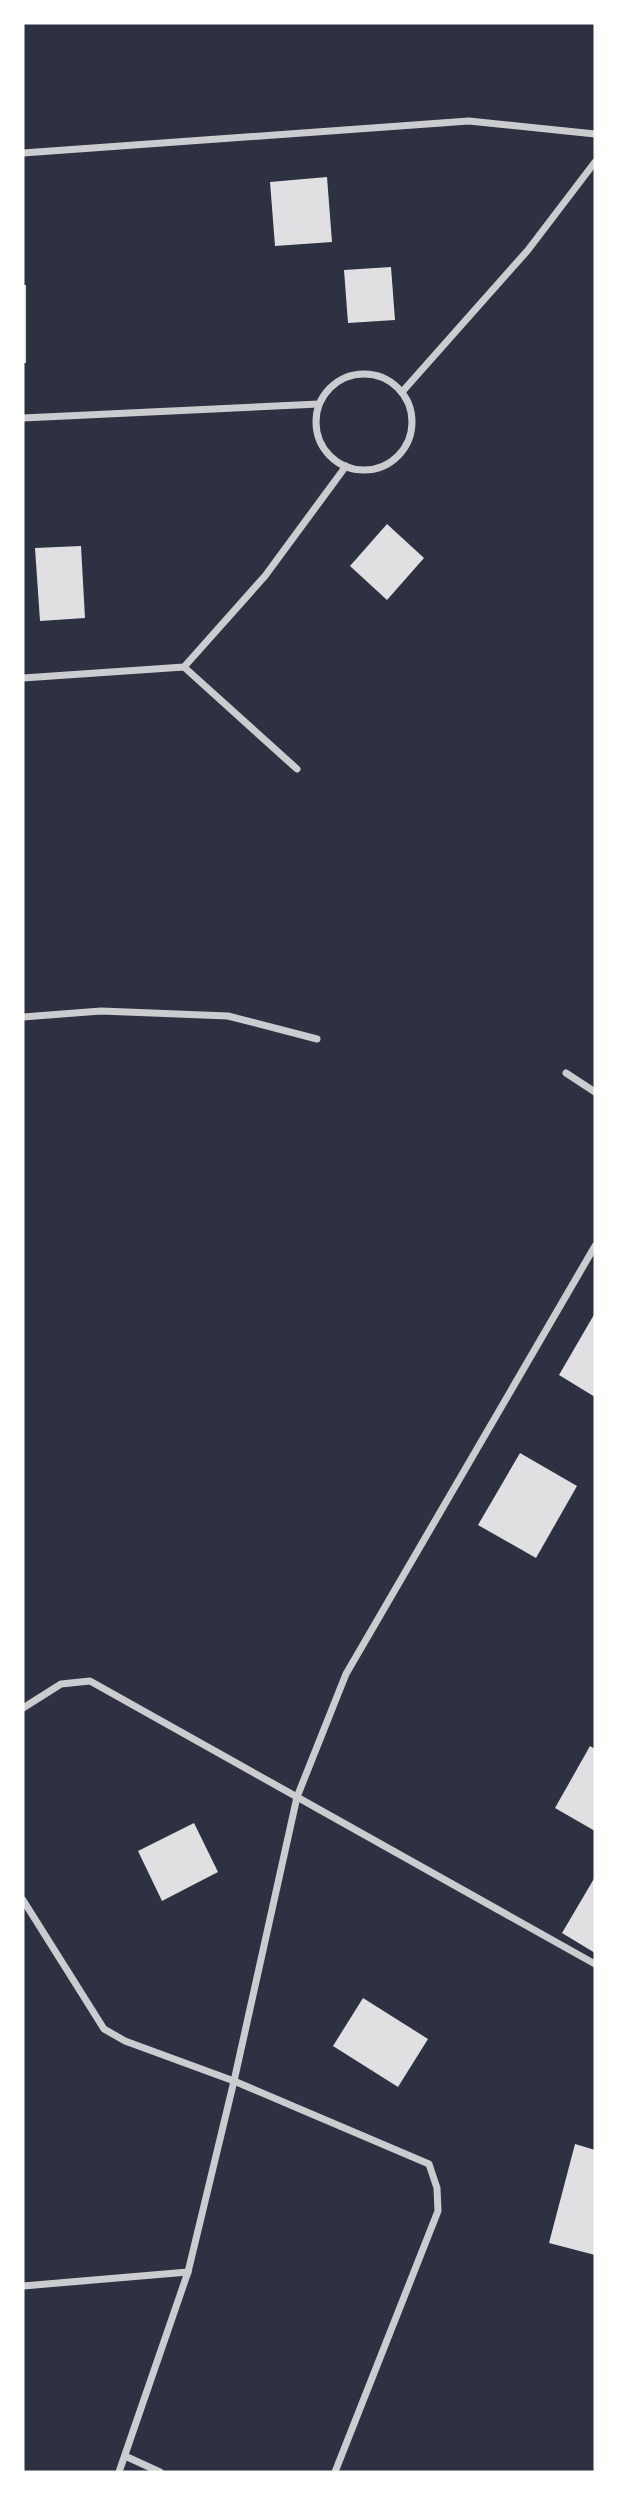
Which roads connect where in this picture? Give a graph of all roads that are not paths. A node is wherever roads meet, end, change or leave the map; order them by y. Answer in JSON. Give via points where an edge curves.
{"nodes":[{"id":1,"x":595,"y":134,"type":"edge"},
{"id":2,"x":23,"y":153,"type":"edge"},
{"id":3,"x":595,"y":162,"type":"edge"},
{"id":4,"x":402,"y":392,"type":"junction"},
{"id":5,"x":319,"y":404,"type":"junction"},
{"id":6,"x":23,"y":418,"type":"edge"},
{"id":7,"x":346,"y":466,"type":"junction"},
{"id":8,"x":184,"y":667,"type":"junction"},
{"id":9,"x":23,"y":678,"type":"edge"},
{"id":10,"x":297,"y":769,"type":"dead end"},
{"id":11,"x":23,"y":1017,"type":"edge"},
{"id":12,"x":317,"y":1039,"type":"dead end"},
{"id":13,"x":566,"y":1073,"type":"dead end"},
{"id":14,"x":595,"y":1092,"type":"edge"},
{"id":15,"x":595,"y":1246,"type":"edge"},
{"id":16,"x":23,"y":1708,"type":"edge"},
{"id":17,"x":296,"y":1797,"type":"junction"},
{"id":18,"x":23,"y":1900,"type":"edge"},
{"id":19,"x":595,"y":1964,"type":"edge"},
{"id":20,"x":234,"y":2081,"type":"junction"},
{"id":21,"x":188,"y":2272,"type":"junction"},
{"id":22,"x":23,"y":2286,"type":"edge"},
{"id":23,"x":125,"y":2456,"type":"junction"},
{"id":24,"x":119,"y":2472,"type":"edge"},
{"id":25,"x":160,"y":2472,"type":"edge"},
{"id":26,"x":335,"y":2472,"type":"edge"}],
"edges":[{"from":1,"to":2,"type":"street","via":[[469,121]]},
{"from":3,"to":4,"type":"street","via":[[528,250]]},
{"from":4,"to":5,"type":"street","via":[[379,375],[365,373],[338,381]]},
{"from":4,"to":7,"type":"street","via":[[412,422],[402,451],[376,468]]},
{"from":5,"to":6,"type":"street"},
{"from":5,"to":7,"type":"street","via":[[316,418],[323,447]]},
{"from":7,"to":8,"type":"street","via":[[265,576]]},
{"from":8,"to":9,"type":"street"},
{"from":8,"to":10,"type":"street"},
{"from":11,"to":12,"type":"street","via":[[101,1011],[228,1016]]},
{"from":13,"to":14,"type":"street"},
{"from":15,"to":17,"type":"street","via":[[346,1675]]},
{"from":16,"to":17,"type":"street","via":[[61,1684],[90,1681]]},
{"from":17,"to":19,"type":"street"},
{"from":17,"to":20,"type":"street"},
{"from":18,"to":20,"type":"street","via":[[104,2029]]},
{"from":20,"to":21,"type":"street"},
{"from":20,"to":26,"type":"street","via":[[429,2164],[437,2188],[438,2211]]},
{"from":21,"to":22,"type":"street"},
{"from":21,"to":23,"type":"street"},
{"from":23,"to":24,"type":"street"},
{"from":23,"to":25,"type":"street"}]}
